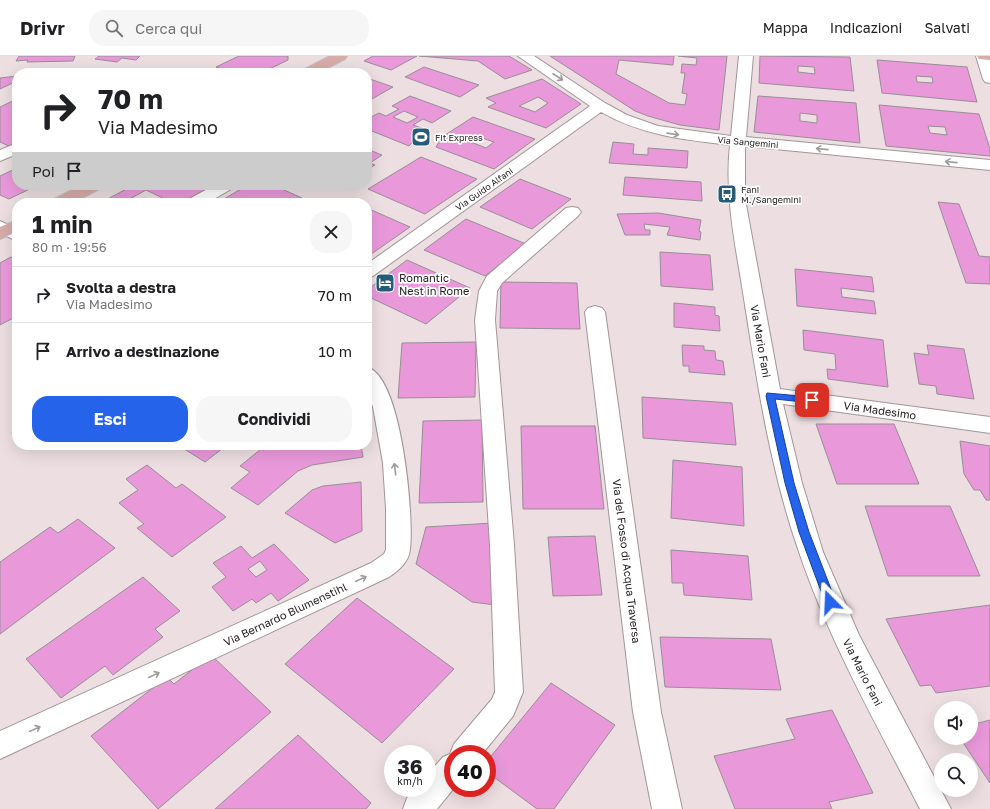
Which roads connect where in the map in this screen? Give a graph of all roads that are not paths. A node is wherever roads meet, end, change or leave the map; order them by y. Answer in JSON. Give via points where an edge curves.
{"nodes":[{"id":1,"x":340,"y":56,"type":"edge"},
{"id":2,"x":525,"y":56,"type":"edge"},
{"id":3,"x":746,"y":56,"type":"edge"},
{"id":4,"x":984,"y":56,"type":"edge"},
{"id":5,"x":990,"y":56,"type":"edge"},
{"id":6,"x":317,"y":68,"type":"edge"},
{"id":7,"x":990,"y":79,"type":"edge"},
{"id":8,"x":600,"y":106,"type":"junction"},
{"id":9,"x":738,"y":141,"type":"junction"},
{"id":10,"x":12,"y":150,"type":"edge"},
{"id":11,"x":0,"y":156,"type":"edge"},
{"id":12,"x":990,"y":165,"type":"edge"},
{"id":13,"x":85,"y":190,"type":"edge"},
{"id":14,"x":218,"y":190,"type":"edge"},
{"id":15,"x":70,"y":198,"type":"edge"},
{"id":16,"x":204,"y":198,"type":"edge"},
{"id":17,"x":572,"y":212,"type":"dead end"},
{"id":18,"x":372,"y":268,"type":"edge"},
{"id":19,"x":595,"y":312,"type":"dead end"},
{"id":20,"x":372,"y":381,"type":"edge"},
{"id":21,"x":770,"y":396,"type":"junction"},
{"id":22,"x":990,"y":424,"type":"edge"},
{"id":23,"x":0,"y":745,"type":"edge"},
{"id":24,"x":471,"y":745,"type":"edge"},
{"id":25,"x":444,"y":778,"type":"edge"},
{"id":26,"x":418,"y":809,"type":"edge"},
{"id":27,"x":667,"y":809,"type":"edge"},
{"id":28,"x":936,"y":809,"type":"edge"}],
"edges":[{"from":1,"to":6,"type":"main road"},
{"from":2,"to":8,"type":"street","name":"Via Sangemini","one_way":true},
{"from":3,"to":9,"type":"street","name":"Via Mario Fani"},
{"from":4,"to":5,"type":"main road"},
{"from":4,"to":7,"type":"street"},
{"from":8,"to":9,"type":"street","name":"Via Sangemini","one_way":true,"via":[[622,118],[655,130]]},
{"from":8,"to":18,"type":"street","name":"Via Guido Alfani"},
{"from":12,"to":9,"type":"street","name":"Via Sangemini","one_way":true},
{"from":9,"to":21,"type":"street","name":"Via Mario Fani","via":[[737,199]]},
{"from":10,"to":11,"type":"street"},
{"from":13,"to":15,"type":"main road"},
{"from":14,"to":16,"type":"street"},
{"from":17,"to":24,"type":"street","via":[[494,280],[488,291],[485,320],[502,545],[509,692],[503,707]]},
{"from":19,"to":27,"type":"street","name":"Via del Fosso di Acqua Traversa","via":[[647,712]]},
{"from":23,"to":20,"type":"street","name":"Via Bernardo Blumenstihl","one_way":true,"via":[[390,564],[399,546],[396,478],[384,407]]},
{"from":21,"to":22,"type":"street","name":"Via Madesimo"},
{"from":21,"to":28,"type":"street","name":"Via Mario Fani","via":[[806,539],[830,602],[867,680]]},
{"from":25,"to":26,"type":"street"}]}
